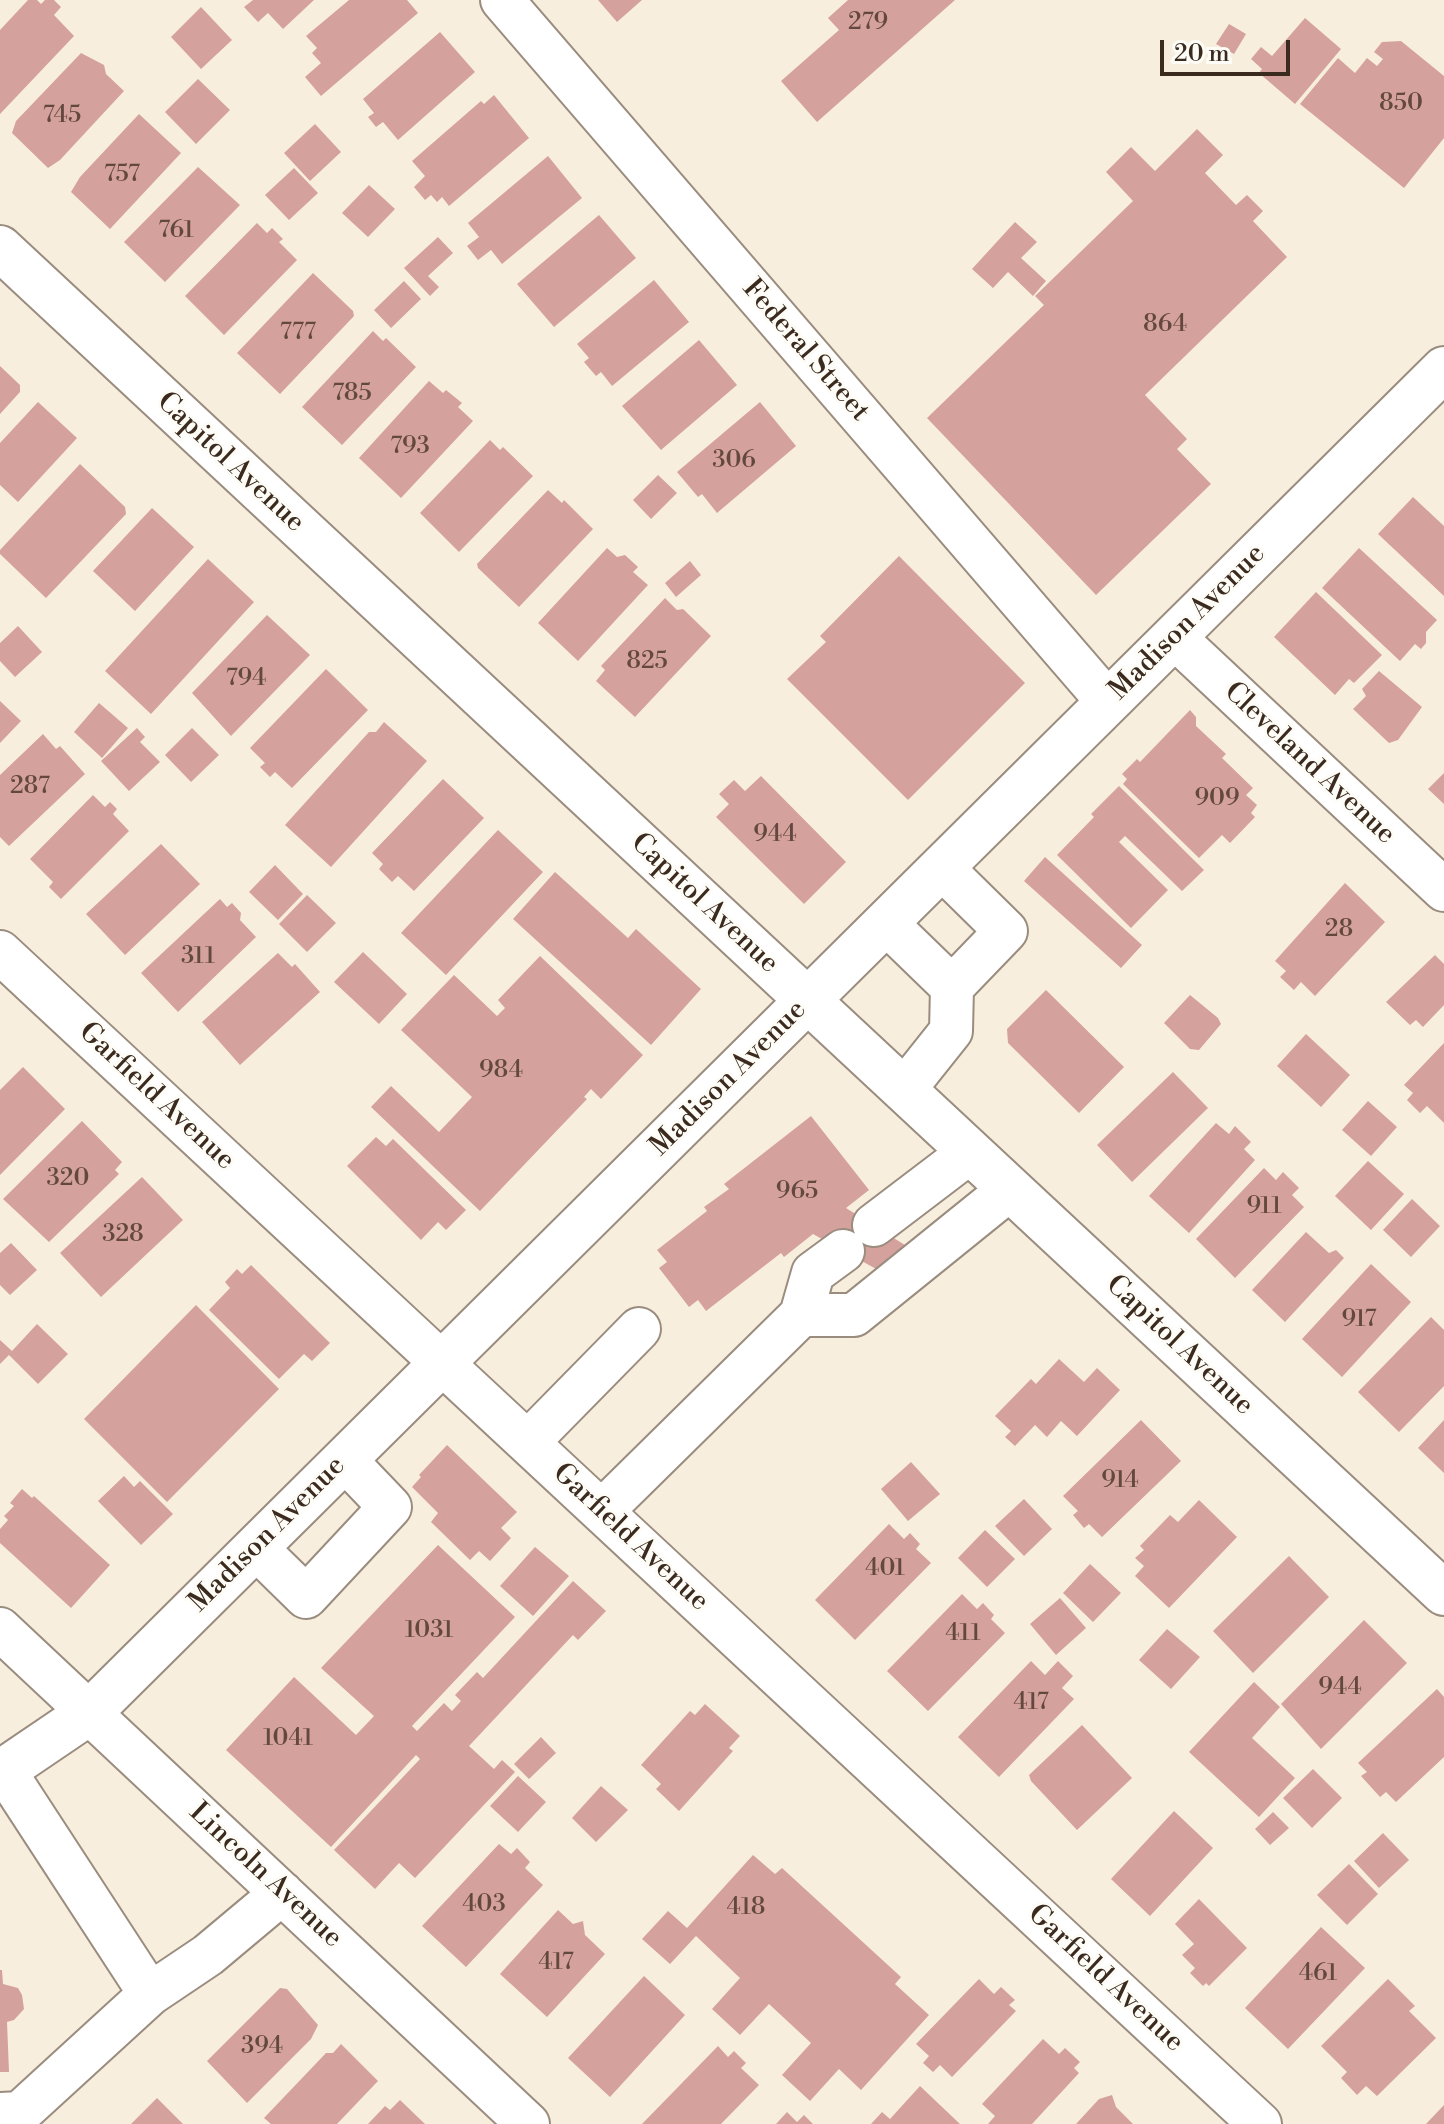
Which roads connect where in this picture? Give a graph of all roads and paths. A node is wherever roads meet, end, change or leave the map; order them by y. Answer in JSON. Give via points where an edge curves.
{"nodes":[{"id":1,"x":502,"y":0,"type":"edge"},
{"id":2,"x":0,"y":248,"type":"edge"},
{"id":3,"x":1444,"y":369,"type":"edge"},
{"id":4,"x":1174,"y":637,"type":"junction"},
{"id":5,"x":1108,"y":702,"type":"junction"},
{"id":6,"x":942,"y":868,"type":"junction"},
{"id":7,"x":1444,"y":890,"type":"edge"},
{"id":8,"x":886,"y":923,"type":"junction"},
{"id":9,"x":0,"y":952,"type":"edge"},
{"id":10,"x":952,"y":987,"type":"junction"},
{"id":11,"x":808,"y":1001,"type":"junction"},
{"id":12,"x":904,"y":1090,"type":"junction"},
{"id":13,"x":970,"y":1152,"type":"junction"},
{"id":14,"x":1010,"y":1189,"type":"junction"},
{"id":15,"x":801,"y":1315,"type":"junction"},
{"id":16,"x":639,"y":1329,"type":"dead end"},
{"id":17,"x":442,"y":1363,"type":"junction"},
{"id":18,"x":528,"y":1442,"type":"junction"},
{"id":19,"x":345,"y":1460,"type":"junction"},
{"id":20,"x":602,"y":1511,"type":"junction"},
{"id":21,"x":256,"y":1548,"type":"junction"},
{"id":22,"x":1444,"y":1593,"type":"edge"},
{"id":23,"x":0,"y":1629,"type":"edge"},
{"id":24,"x":90,"y":1712,"type":"junction"},
{"id":25,"x":2,"y":1771,"type":"edge"},
{"id":26,"x":282,"y":1893,"type":"junction"},
{"id":27,"x":150,"y":1994,"type":"junction"},
{"id":28,"x":0,"y":2114,"type":"edge"},
{"id":29,"x":528,"y":2124,"type":"edge"},
{"id":30,"x":1260,"y":2124,"type":"edge"}],
"edges":[{"from":1,"to":5,"type":"street","name":"Federal Street"},
{"from":2,"to":11,"type":"main road","name":"Capitol Avenue"},
{"from":3,"to":4,"type":"main road","name":"Madison Avenue"},
{"from":4,"to":5,"type":"main road","name":"Madison Avenue"},
{"from":4,"to":7,"type":"street","name":"Cleveland Avenue"},
{"from":5,"to":6,"type":"main road","name":"Madison Avenue"},
{"from":6,"to":8,"type":"main road","name":"Madison Avenue"},
{"from":6,"to":10,"type":"street","via":[[1006,931]]},
{"from":8,"to":10,"type":"street"},
{"from":8,"to":11,"type":"main road","name":"Madison Avenue"},
{"from":9,"to":17,"type":"street","name":"Garfield Avenue"},
{"from":10,"to":12,"type":"street","via":[[951,1031]]},
{"from":11,"to":12,"type":"main road","name":"Capitol Avenue"},
{"from":11,"to":17,"type":"main road","name":"Madison Avenue"},
{"from":12,"to":13,"type":"main road","name":"Capitol Avenue"},
{"from":13,"to":14,"type":"main road","name":"Capitol Avenue"},
{"from":13,"to":15,"type":"street","via":[[813,1273]]},
{"from":14,"to":15,"type":"street","via":[[854,1315]]},
{"from":14,"to":22,"type":"main road","name":"Capitol Avenue"},
{"from":15,"to":20,"type":"street"},
{"from":16,"to":18,"type":"street"},
{"from":17,"to":18,"type":"street","name":"Garfield Avenue"},
{"from":17,"to":19,"type":"main road","name":"Madison Avenue"},
{"from":18,"to":20,"type":"street","name":"Garfield Avenue"},
{"from":19,"to":21,"type":"main road","name":"Madison Avenue"},
{"from":19,"to":21,"type":"street","via":[[390,1507],[306,1597]]},
{"from":20,"to":30,"type":"street","name":"Garfield Avenue"},
{"from":21,"to":24,"type":"main road","name":"Madison Avenue"},
{"from":23,"to":24,"type":"street","name":"Lincoln Avenue"},
{"from":24,"to":25,"type":"main road","name":"Madison Avenue"},
{"from":24,"to":26,"type":"street","name":"Lincoln Avenue"},
{"from":25,"to":27,"type":"street"},
{"from":26,"to":27,"type":"street","via":[[208,1955]]},
{"from":26,"to":29,"type":"street","name":"Lincoln Avenue"},
{"from":27,"to":28,"type":"street","via":[[20,2113]]}]}
